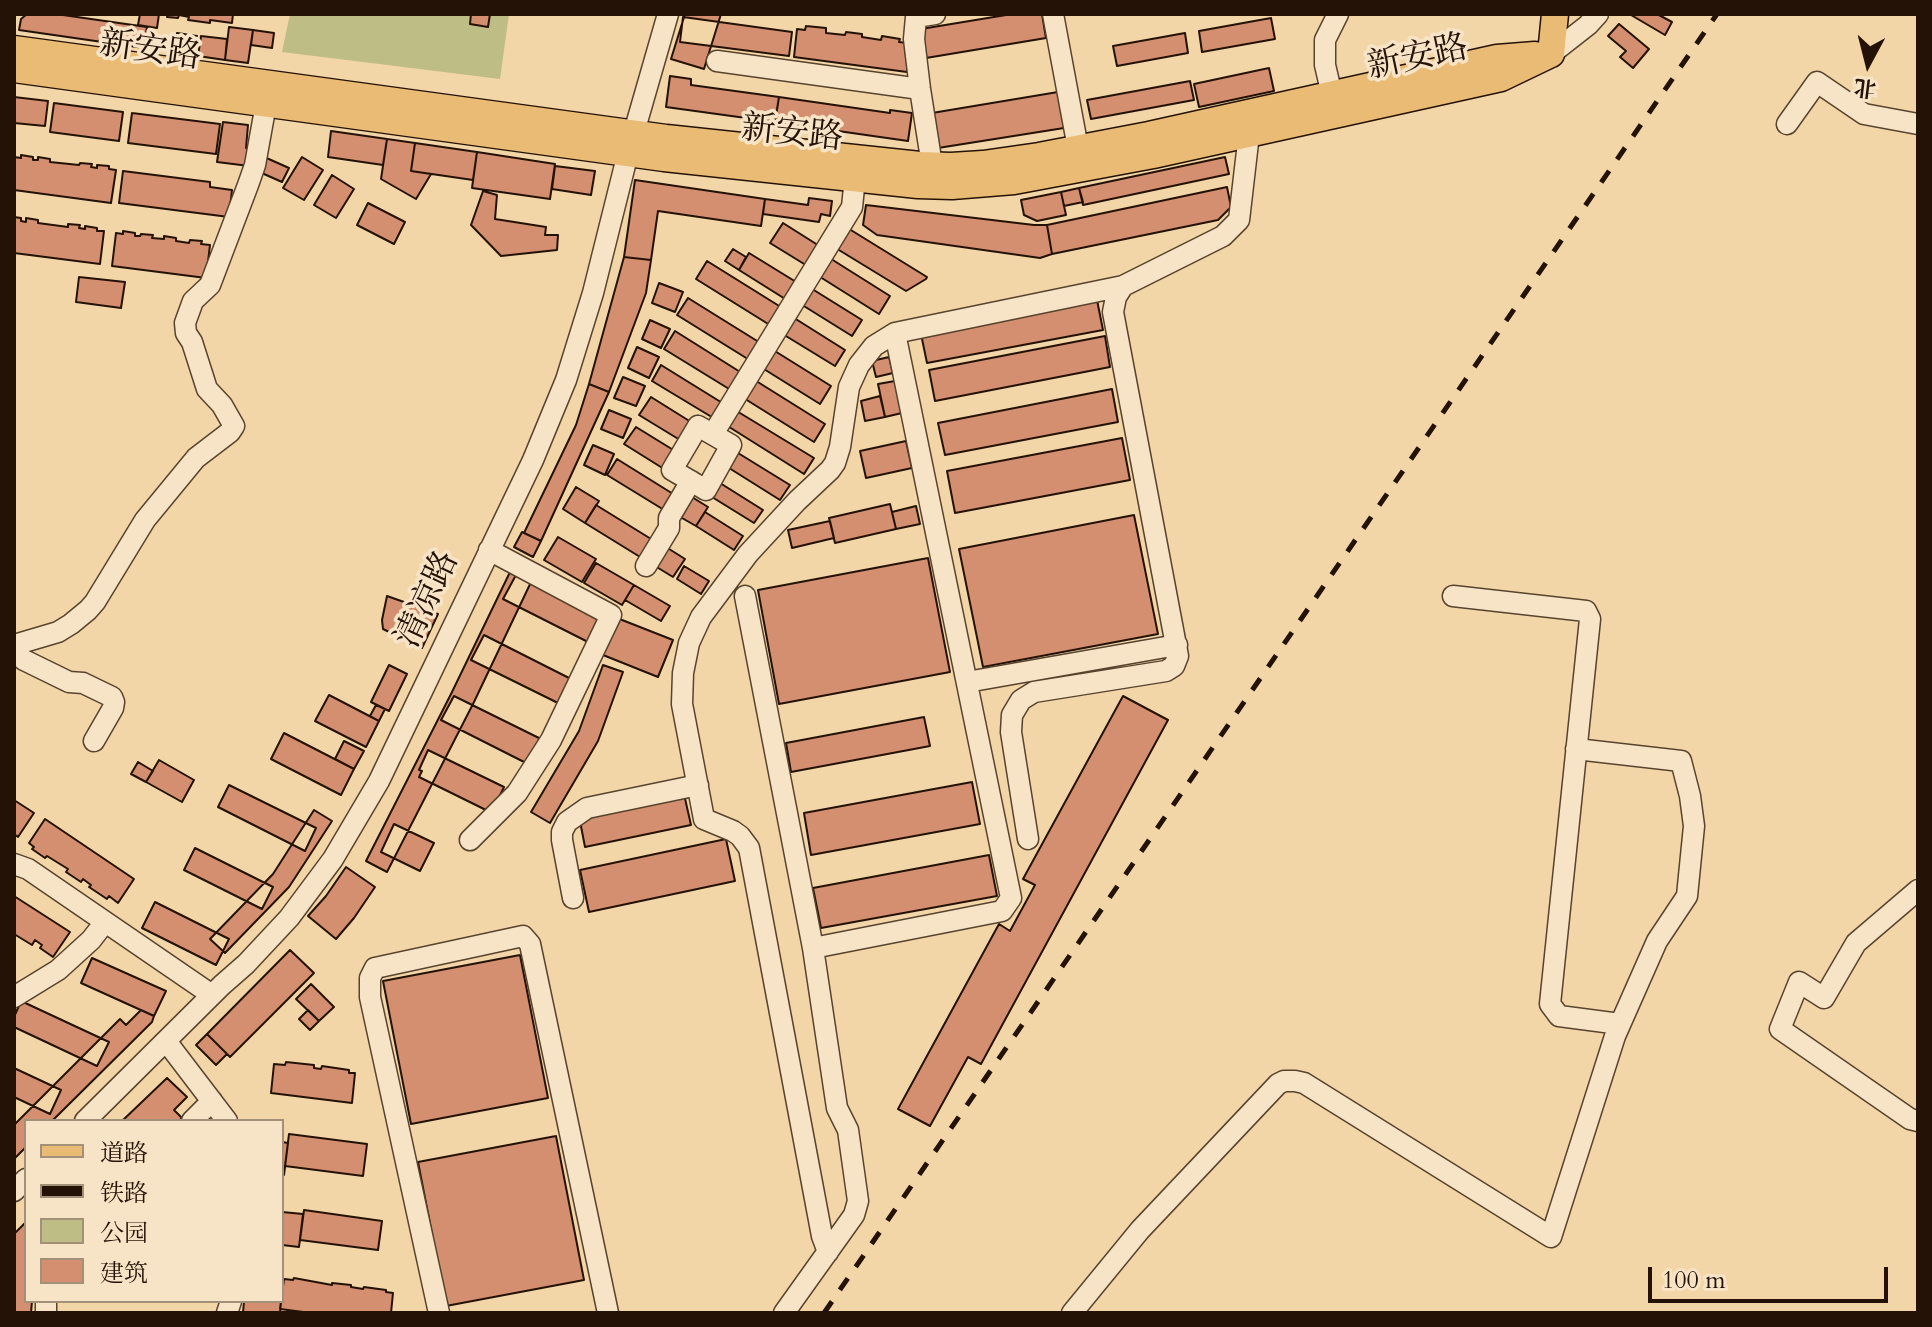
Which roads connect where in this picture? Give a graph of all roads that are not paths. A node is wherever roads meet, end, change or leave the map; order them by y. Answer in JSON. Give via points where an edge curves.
{"nodes":[{"id":1,"x":668,"y":14,"type":"edge"},
{"id":2,"x":935,"y":14,"type":"edge"},
{"id":3,"x":1053,"y":14,"type":"edge"},
{"id":4,"x":1338,"y":14,"type":"edge"},
{"id":5,"x":1555,"y":14,"type":"edge"},
{"id":6,"x":1598,"y":14,"type":"edge"},
{"id":7,"x":14,"y":49,"type":"edge"},
{"id":8,"x":1551,"y":54,"type":"junction"},
{"id":9,"x":717,"y":61,"type":"dead end"},
{"id":10,"x":14,"y":69,"type":"edge"},
{"id":11,"x":920,"y":89,"type":"junction"},
{"id":12,"x":1332,"y":95,"type":"junction"},
{"id":13,"x":266,"y":104,"type":"junction"},
{"id":14,"x":1787,"y":124,"type":"dead end"},
{"id":15,"x":1918,"y":124,"type":"edge"},
{"id":16,"x":1249,"y":134,"type":"junction"},
{"id":17,"x":630,"y":143,"type":"junction"},
{"id":18,"x":1078,"y":148,"type":"junction"},
{"id":19,"x":932,"y":165,"type":"junction"},
{"id":20,"x":855,"y":178,"type":"junction"},
{"id":21,"x":1123,"y":286,"type":"junction"},
{"id":22,"x":895,"y":333,"type":"junction"},
{"id":23,"x":713,"y":434,"type":"junction"},
{"id":24,"x":691,"y":481,"type":"junction"},
{"id":25,"x":489,"y":550,"type":"junction"},
{"id":26,"x":646,"y":566,"type":"dead end"},
{"id":27,"x":745,"y":596,"type":"dead end"},
{"id":28,"x":1453,"y":596,"type":"dead end"},
{"id":29,"x":14,"y":645,"type":"edge"},
{"id":30,"x":1177,"y":645,"type":"junction"},
{"id":31,"x":14,"y":652,"type":"edge"},
{"id":32,"x":967,"y":682,"type":"junction"},
{"id":33,"x":94,"y":741,"type":"dead end"},
{"id":34,"x":1576,"y":749,"type":"junction"},
{"id":35,"x":698,"y":785,"type":"junction"},
{"id":36,"x":1028,"y":839,"type":"dead end"},
{"id":37,"x":470,"y":840,"type":"dead end"},
{"id":38,"x":14,"y":864,"type":"edge"},
{"id":39,"x":1918,"y":890,"type":"edge"},
{"id":40,"x":573,"y":898,"type":"dead end"},
{"id":41,"x":105,"y":922,"type":"junction"},
{"id":42,"x":813,"y":948,"type":"junction"},
{"id":43,"x":212,"y":995,"type":"junction"},
{"id":44,"x":14,"y":997,"type":"edge"},
{"id":45,"x":1620,"y":1024,"type":"junction"},
{"id":46,"x":166,"y":1041,"type":"junction"},
{"id":47,"x":212,"y":1101,"type":"junction"},
{"id":48,"x":87,"y":1119,"type":"edge"},
{"id":49,"x":194,"y":1119,"type":"edge"},
{"id":50,"x":226,"y":1119,"type":"edge"},
{"id":51,"x":1918,"y":1121,"type":"edge"},
{"id":52,"x":828,"y":1252,"type":"junction"},
{"id":53,"x":439,"y":1313,"type":"edge"},
{"id":54,"x":608,"y":1313,"type":"edge"},
{"id":55,"x":784,"y":1313,"type":"edge"},
{"id":56,"x":1072,"y":1313,"type":"edge"}],
"edges":[{"from":1,"to":17,"type":"street","name":"清凉路"},
{"from":2,"to":11,"type":"street","via":[[916,17]]},
{"from":3,"to":18,"type":"street"},
{"from":4,"to":12,"type":"street","via":[[1325,40]]},
{"from":5,"to":8,"type":"main road"},
{"from":6,"to":8,"type":"street","name":"新安路"},
{"from":7,"to":17,"type":"main road","name":"新安路"},
{"from":8,"to":12,"type":"main road","name":"新安路","via":[[1497,58]]},
{"from":8,"to":16,"type":"main road","name":"新安路","via":[[1501,78]]},
{"from":9,"to":11,"type":"street"},
{"from":10,"to":13,"type":"main road","name":"新安路"},
{"from":11,"to":19,"type":"street"},
{"from":12,"to":18,"type":"main road","name":"新安路"},
{"from":13,"to":17,"type":"main road","name":"新安路"},
{"from":13,"to":29,"type":"street","via":[[248,185],[210,285],[193,301],[185,323],[207,389],[234,426],[196,458],[145,520],[88,610],[58,632]]},
{"from":14,"to":15,"type":"street","via":[[1817,82],[1864,114]]},
{"from":16,"to":20,"type":"main road","name":"新安路","via":[[1014,181],[952,186]]},
{"from":16,"to":21,"type":"street","via":[[1239,220],[1223,236]]},
{"from":17,"to":19,"type":"main road","name":"新安路"},
{"from":17,"to":20,"type":"main road","name":"新安路"},
{"from":17,"to":25,"type":"street","name":"清凉路","via":[[566,380]]},
{"from":18,"to":19,"type":"main road","name":"新安路","via":[[1011,161]]},
{"from":20,"to":23,"type":"street","via":[[852,207]]},
{"from":21,"to":22,"type":"street"},
{"from":21,"to":30,"type":"street","via":[[1113,312]]},
{"from":22,"to":32,"type":"street"},
{"from":22,"to":35,"type":"street","via":[[866,355],[853,375],[835,463],[748,554],[695,630],[686,657],[682,704]]},
{"from":23,"to":24,"type":"street","via":[[698,426],[672,470]]},
{"from":23,"to":24,"type":"street","via":[[731,445],[706,490]]},
{"from":24,"to":26,"type":"street"},
{"from":25,"to":37,"type":"street","via":[[611,615],[551,740],[517,793]]},
{"from":25,"to":43,"type":"street","name":"清凉路","via":[[350,834],[289,918]]},
{"from":27,"to":42,"type":"street"},
{"from":28,"to":34,"type":"street","via":[[1586,611],[1590,619]]},
{"from":30,"to":32,"type":"street"},
{"from":30,"to":36,"type":"street","via":[[1177,662],[1166,671],[1034,692],[1016,706],[1011,732]]},
{"from":31,"to":33,"type":"street","via":[[69,682],[112,697],[113,708]]},
{"from":32,"to":42,"type":"street","via":[[1011,893],[1009,904],[1002,911]]},
{"from":34,"to":45,"type":"street","via":[[1550,1004],[1559,1016]]},
{"from":34,"to":45,"type":"street","via":[[1681,761],[1690,796],[1694,826],[1687,896],[1657,941]]},
{"from":35,"to":40,"type":"street","via":[[578,812],[562,832]]},
{"from":35,"to":52,"type":"street","via":[[704,819],[733,831],[749,848]]},
{"from":38,"to":41,"type":"street"},
{"from":39,"to":51,"type":"street","via":[[1856,943],[1824,998],[1799,982],[1780,1029]]},
{"from":41,"to":43,"type":"street"},
{"from":41,"to":44,"type":"street","via":[[58,970]]},
{"from":42,"to":52,"type":"street","via":[[837,1108],[848,1130],[858,1201]]},
{"from":43,"to":46,"type":"street","name":"清凉路"},
{"from":45,"to":56,"type":"street","via":[[1551,1237],[1304,1083],[1284,1081],[1140,1230]]},
{"from":46,"to":47,"type":"street"},
{"from":46,"to":48,"type":"street","name":"清凉路"},
{"from":47,"to":49,"type":"street"},
{"from":47,"to":50,"type":"street"},
{"from":52,"to":55,"type":"street"},
{"from":53,"to":54,"type":"street","via":[[370,978],[375,968],[523,936],[530,944]]}]}
